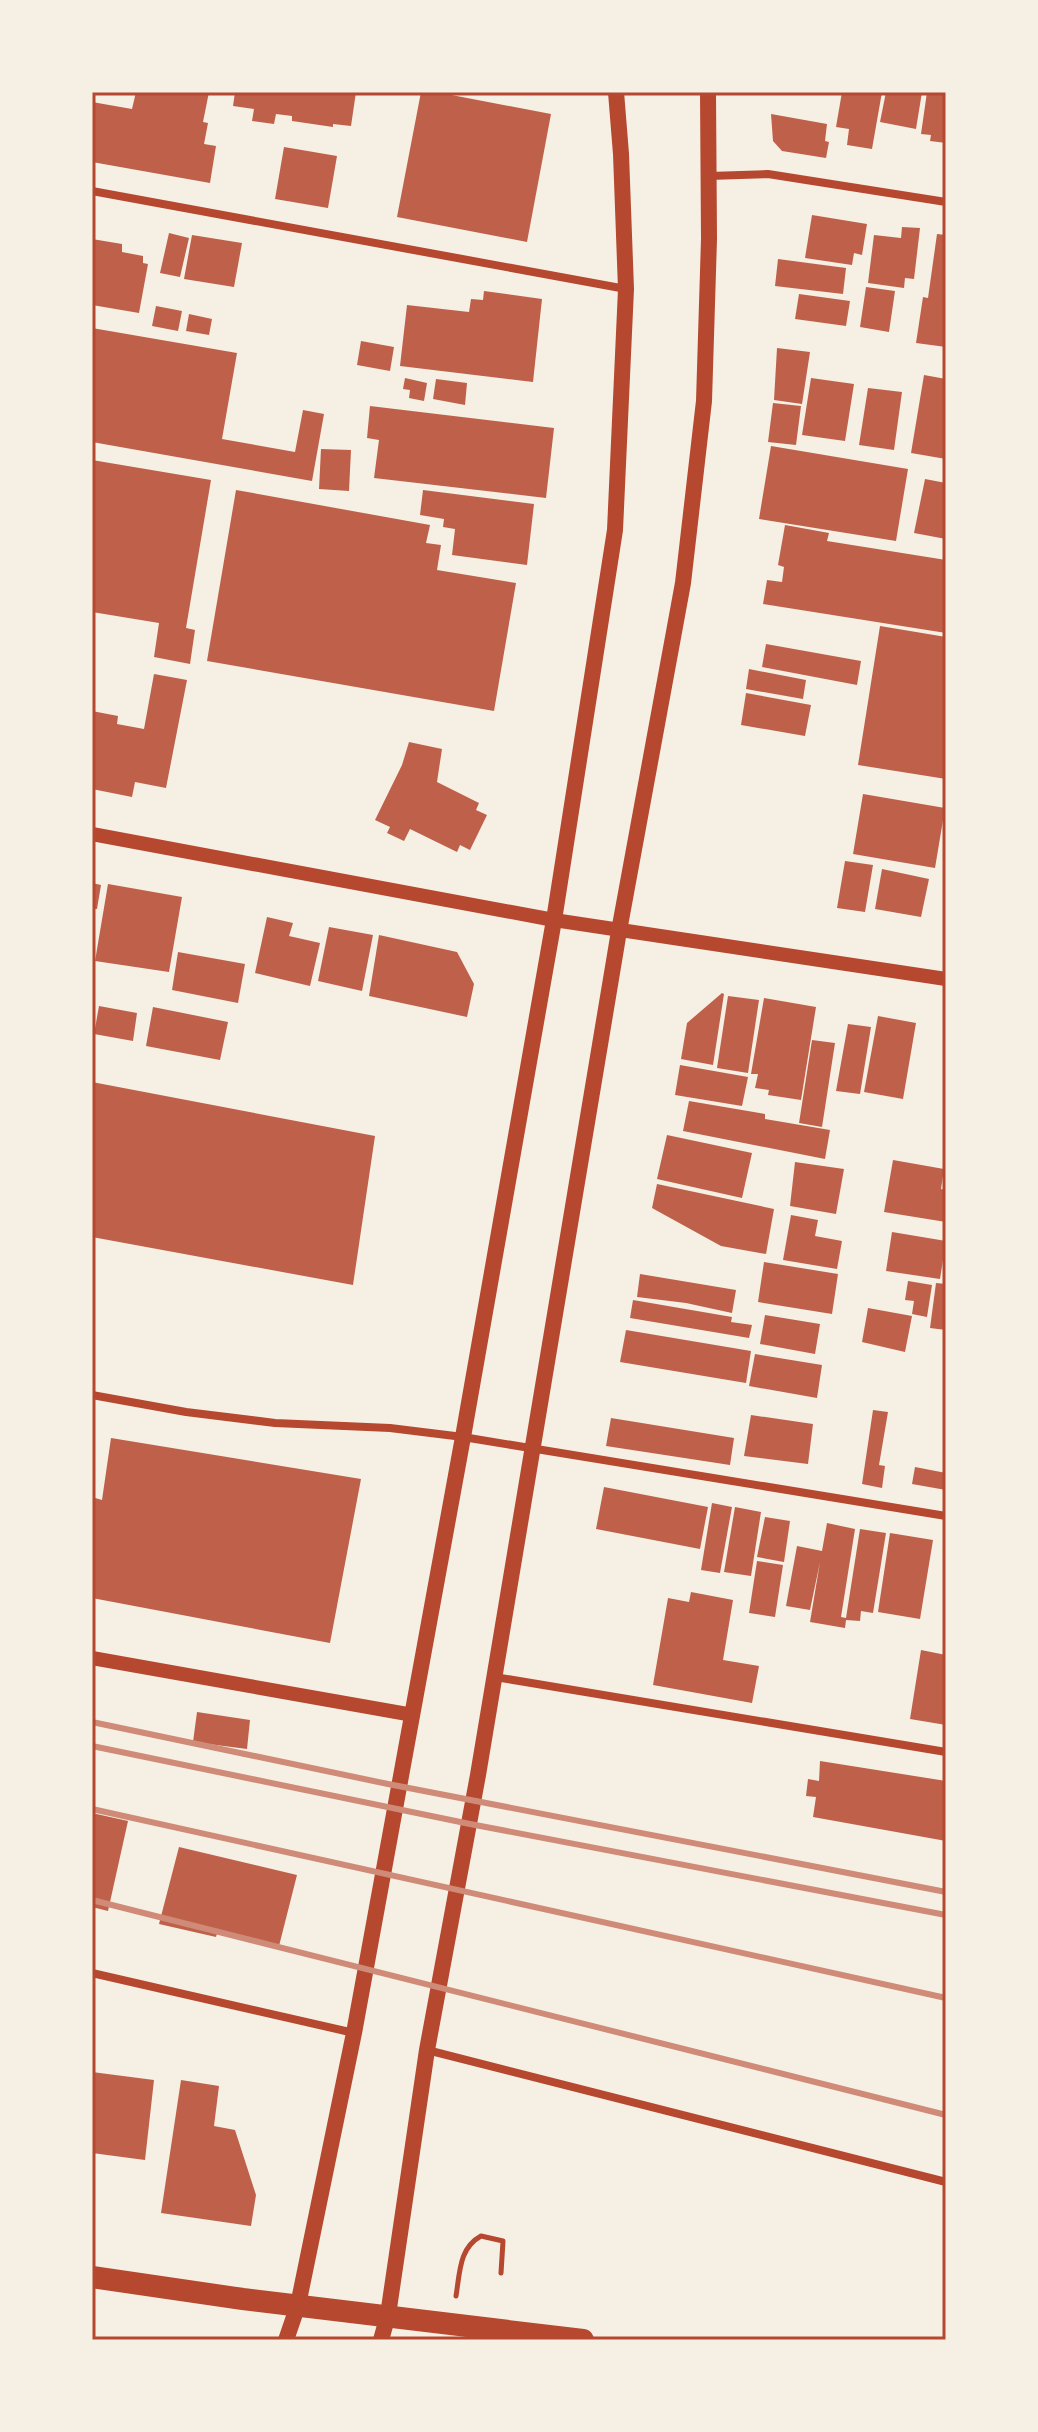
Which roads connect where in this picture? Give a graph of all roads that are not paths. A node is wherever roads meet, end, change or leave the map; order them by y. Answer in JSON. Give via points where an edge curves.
{"nodes":[{"id":1,"x":616,"y":92,"type":"edge"},
{"id":2,"x":708,"y":92,"type":"edge"},
{"id":3,"x":708,"y":176,"type":"junction"},
{"id":4,"x":92,"y":191,"type":"edge"},
{"id":5,"x":946,"y":202,"type":"edge"},
{"id":6,"x":626,"y":289,"type":"junction"},
{"id":7,"x":92,"y":834,"type":"edge"},
{"id":8,"x":554,"y":920,"type":"junction"},
{"id":9,"x":619,"y":931,"type":"junction"},
{"id":10,"x":946,"y":979,"type":"edge"},
{"id":11,"x":92,"y":1395,"type":"edge"},
{"id":12,"x":463,"y":1437,"type":"junction"},
{"id":13,"x":534,"y":1449,"type":"junction"},
{"id":14,"x":946,"y":1516,"type":"edge"},
{"id":15,"x":92,"y":1658,"type":"edge"},
{"id":16,"x":495,"y":1677,"type":"junction"},
{"id":17,"x":413,"y":1715,"type":"junction"},
{"id":18,"x":946,"y":1752,"type":"edge"},
{"id":19,"x":92,"y":1973,"type":"edge"},
{"id":20,"x":354,"y":2033,"type":"junction"},
{"id":21,"x":427,"y":2050,"type":"junction"},
{"id":22,"x":946,"y":2182,"type":"edge"},
{"id":23,"x":92,"y":2277,"type":"edge"},
{"id":24,"x":298,"y":2305,"type":"junction"},
{"id":25,"x":388,"y":2315,"type":"junction"},
{"id":26,"x":286,"y":2340,"type":"edge"},
{"id":27,"x":381,"y":2340,"type":"edge"},
{"id":28,"x":583,"y":2340,"type":"edge"}],
"edges":[{"from":1,"to":6,"type":"main road"},
{"from":2,"to":3,"type":"main road"},
{"from":3,"to":5,"type":"street","via":[[768,174]]},
{"from":3,"to":9,"type":"main road","via":[[704,401],[683,583]]},
{"from":4,"to":6,"type":"street"},
{"from":6,"to":8,"type":"main road","via":[[615,530]]},
{"from":7,"to":8,"type":"street"},
{"from":8,"to":9,"type":"street"},
{"from":8,"to":12,"type":"main road"},
{"from":9,"to":10,"type":"street"},
{"from":9,"to":13,"type":"main road"},
{"from":11,"to":12,"type":"street","via":[[275,1423]]},
{"from":12,"to":13,"type":"street"},
{"from":12,"to":17,"type":"main road"},
{"from":13,"to":14,"type":"street"},
{"from":13,"to":16,"type":"main road"},
{"from":15,"to":17,"type":"street"},
{"from":16,"to":18,"type":"street"},
{"from":16,"to":21,"type":"main road"},
{"from":17,"to":20,"type":"main road"},
{"from":19,"to":20,"type":"street"},
{"from":20,"to":24,"type":"main road"},
{"from":21,"to":22,"type":"street"},
{"from":21,"to":25,"type":"main road"},
{"from":23,"to":24,"type":"highway"},
{"from":24,"to":25,"type":"highway"},
{"from":24,"to":26,"type":"main road"},
{"from":25,"to":27,"type":"main road"},
{"from":25,"to":28,"type":"highway"}]}
